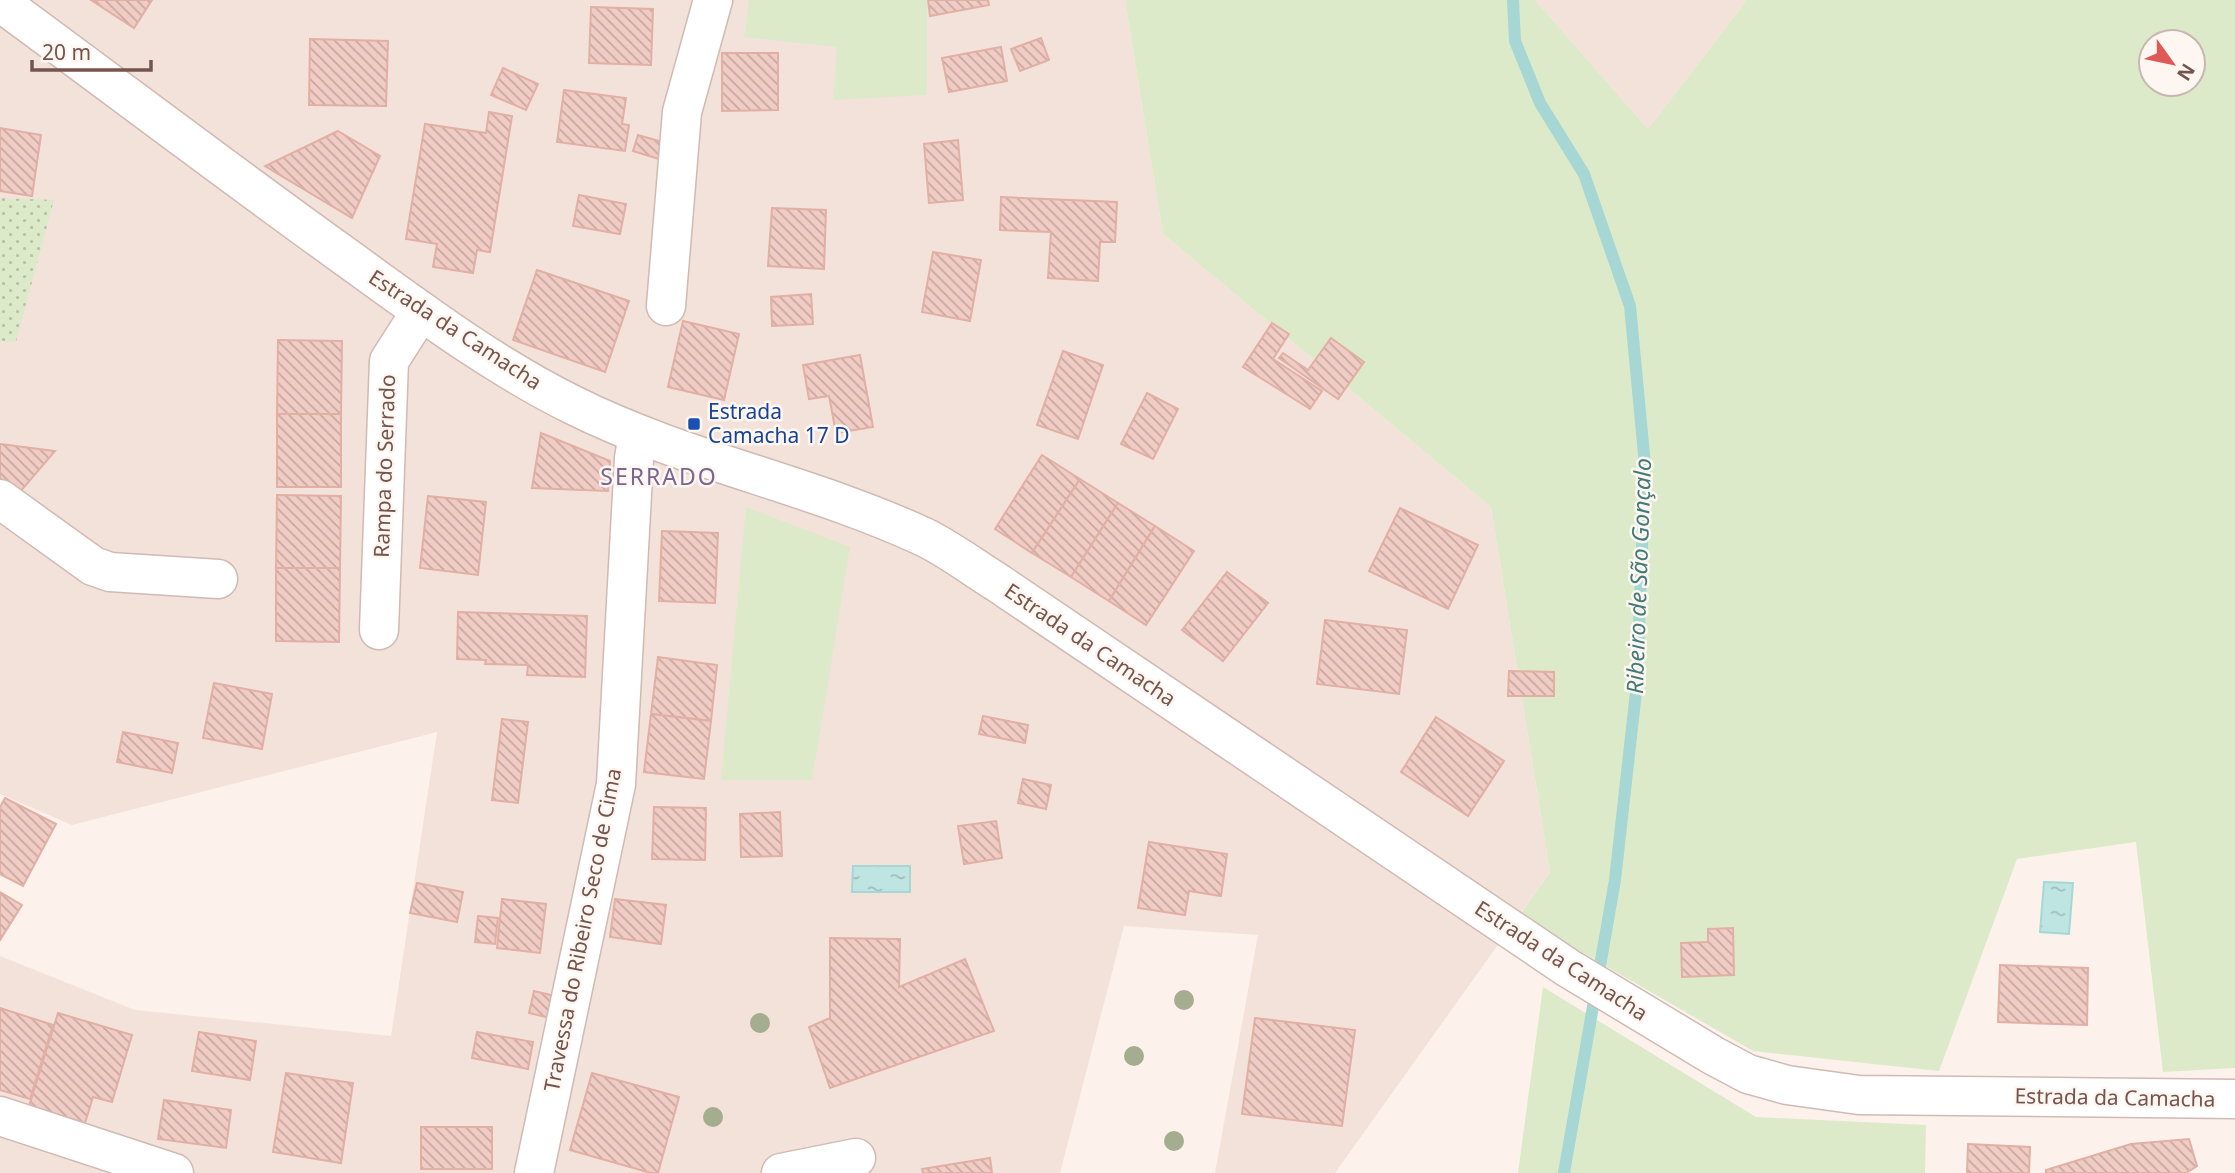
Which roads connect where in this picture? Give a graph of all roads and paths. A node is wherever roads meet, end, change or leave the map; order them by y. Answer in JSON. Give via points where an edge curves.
{"nodes":[{"id":1,"x":713,"y":0,"type":"edge"},
{"id":2,"x":0,"y":2,"type":"edge"},
{"id":3,"x":666,"y":306,"type":"dead end"},
{"id":4,"x":421,"y":311,"type":"junction"},
{"id":5,"x":638,"y":434,"type":"junction"},
{"id":6,"x":0,"y":499,"type":"edge"},
{"id":7,"x":218,"y":579,"type":"dead end"},
{"id":8,"x":379,"y":630,"type":"dead end"},
{"id":9,"x":2235,"y":1099,"type":"edge"},
{"id":10,"x":0,"y":1116,"type":"edge"},
{"id":11,"x":856,"y":1158,"type":"dead end"},
{"id":12,"x":174,"y":1173,"type":"edge"},
{"id":13,"x":534,"y":1173,"type":"edge"},
{"id":14,"x":781,"y":1173,"type":"edge"}],
"edges":[{"from":1,"to":3,"type":"street","via":[[682,112]]},
{"from":2,"to":4,"type":"street","name":"Estrada da Camacha"},
{"from":4,"to":5,"type":"street","name":"Estrada da Camacha","via":[[516,374]]},
{"from":4,"to":8,"type":"street","name":"Rampa do Serrado","via":[[389,361]]},
{"from":5,"to":9,"type":"street","name":"Estrada da Camacha","via":[[866,512],[927,538],[1568,968],[1748,1074],[1787,1086],[1859,1095]]},
{"from":5,"to":13,"type":"street","name":"Travessa do Ribeiro Seco de Cima","via":[[616,784]]},
{"from":6,"to":7,"type":"street","via":[[93,566],[110,572]]},
{"from":10,"to":12,"type":"street"},
{"from":11,"to":14,"type":"street"}]}
